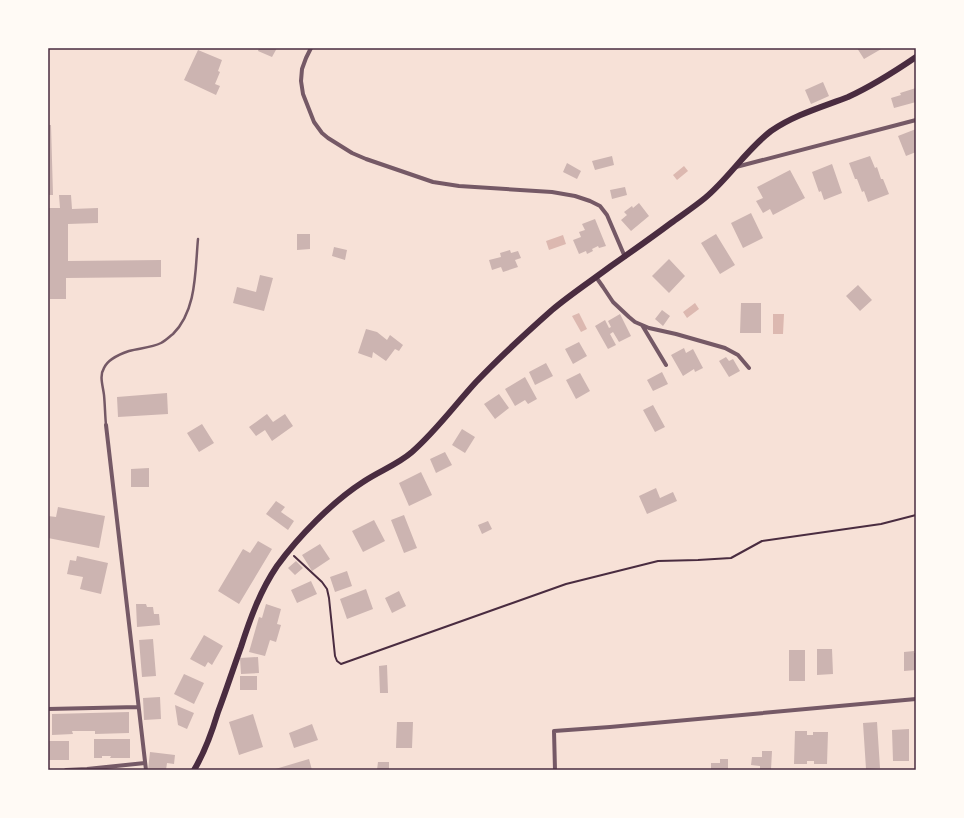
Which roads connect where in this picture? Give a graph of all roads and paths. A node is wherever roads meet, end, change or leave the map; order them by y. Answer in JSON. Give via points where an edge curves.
{"nodes":[{"id":1,"x":311,"y":48,"type":"edge"},
{"id":2,"x":916,"y":58,"type":"edge"},
{"id":3,"x":916,"y":120,"type":"edge"},
{"id":4,"x":734,"y":167,"type":"junction"},
{"id":5,"x":198,"y":239,"type":"dead end"},
{"id":6,"x":625,"y":257,"type":"junction"},
{"id":7,"x":596,"y":277,"type":"junction"},
{"id":8,"x":642,"y":325,"type":"junction"},
{"id":9,"x":666,"y":365,"type":"dead end"},
{"id":10,"x":749,"y":368,"type":"dead end"},
{"id":11,"x":106,"y":425,"type":"joint"},
{"id":12,"x":916,"y":515,"type":"edge"},
{"id":13,"x":288,"y":551,"type":"junction"},
{"id":14,"x":916,"y":699,"type":"edge"},
{"id":15,"x":138,"y":707,"type":"junction"},
{"id":16,"x":48,"y":709,"type":"edge"},
{"id":17,"x":145,"y":762,"type":"junction"},
{"id":18,"x":66,"y":770,"type":"edge"},
{"id":19,"x":146,"y":770,"type":"edge"},
{"id":20,"x":194,"y":770,"type":"edge"},
{"id":21,"x":555,"y":770,"type":"edge"}],
"edges":[{"from":1,"to":6,"type":"street","via":[[302,69],[303,94],[314,122],[328,138],[363,158],[426,180],[459,186],[552,192],[590,201],[600,206],[607,215]]},
{"from":2,"to":4,"type":"main road","via":[[866,88],[778,127],[760,140]]},
{"from":3,"to":4,"type":"street"},
{"from":4,"to":6,"type":"main road","via":[[701,202]]},
{"from":5,"to":11,"type":"lane","via":[[193,293],[182,323],[161,343],[123,353],[104,366],[102,378]]},
{"from":6,"to":7,"type":"main road"},
{"from":7,"to":8,"type":"street","via":[[618,306]]},
{"from":7,"to":13,"type":"main road","via":[[522,337],[476,382],[442,423],[412,452],[362,482],[338,500]]},
{"from":8,"to":9,"type":"street"},
{"from":8,"to":10,"type":"street","via":[[725,348],[738,355]]},
{"from":11,"to":15,"type":"street"},
{"from":12,"to":13,"type":"path","via":[[881,524],[762,541],[731,558],[658,561],[589,578],[341,664],[335,656],[327,589]]},
{"from":13,"to":20,"type":"main road","via":[[261,594],[212,730]]},
{"from":14,"to":21,"type":"street","via":[[554,731]]},
{"from":15,"to":16,"type":"street"},
{"from":15,"to":17,"type":"street"},
{"from":17,"to":18,"type":"street"},
{"from":17,"to":19,"type":"street"}]}
